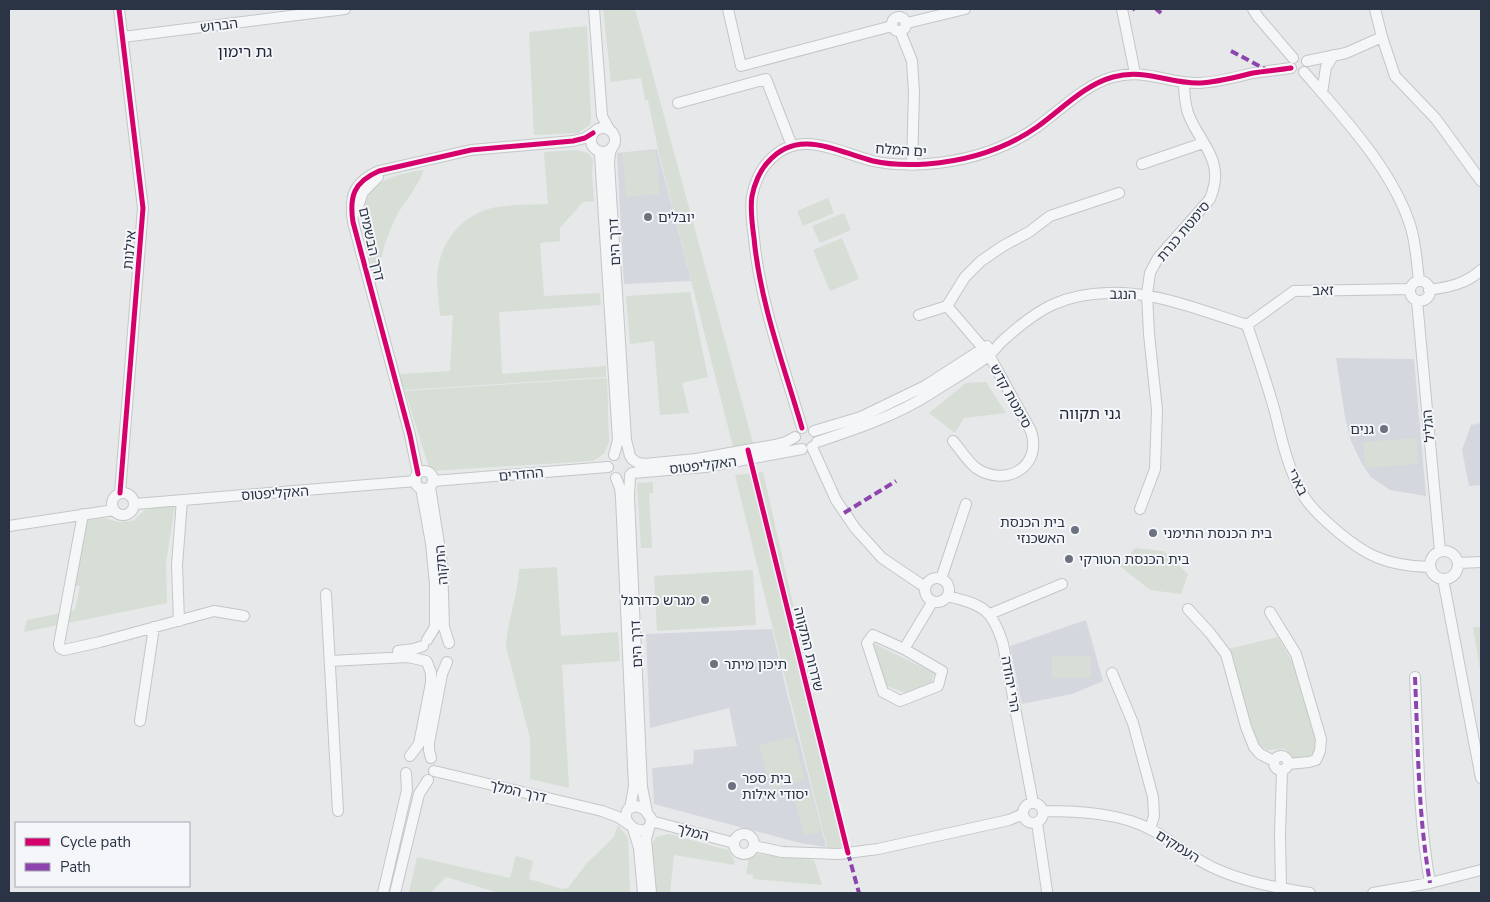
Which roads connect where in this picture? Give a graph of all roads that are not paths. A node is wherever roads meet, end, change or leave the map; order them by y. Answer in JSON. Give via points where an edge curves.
{"nodes":[{"id":1,"x":119,"y":9,"type":"edge"},
{"id":2,"x":345,"y":9,"type":"edge"},
{"id":3,"x":594,"y":9,"type":"edge"},
{"id":4,"x":728,"y":9,"type":"edge"},
{"id":5,"x":965,"y":9,"type":"edge"},
{"id":6,"x":1122,"y":9,"type":"edge"},
{"id":7,"x":1253,"y":9,"type":"edge"},
{"id":8,"x":1375,"y":9,"type":"edge"},
{"id":9,"x":899,"y":21,"type":"edge"},
{"id":10,"x":123,"y":37,"type":"junction"},
{"id":11,"x":1382,"y":38,"type":"junction"},
{"id":12,"x":1334,"y":55,"type":"junction"},
{"id":13,"x":1307,"y":61,"type":"junction"},
{"id":14,"x":1292,"y":63,"type":"junction"},
{"id":15,"x":1304,"y":72,"type":"junction"},
{"id":16,"x":1135,"y":73,"type":"junction"},
{"id":17,"x":1184,"y":83,"type":"junction"},
{"id":18,"x":1322,"y":93,"type":"junction"},
{"id":19,"x":678,"y":103,"type":"dead end"},
{"id":20,"x":602,"y":116,"type":"junction"},
{"id":21,"x":609,"y":129,"type":"junction"},
{"id":22,"x":595,"y":131,"type":"junction"},
{"id":23,"x":573,"y":141,"type":"junction"},
{"id":24,"x":1203,"y":143,"type":"junction"},
{"id":25,"x":792,"y":146,"type":"junction"},
{"id":26,"x":612,"y":147,"type":"junction"},
{"id":27,"x":596,"y":148,"type":"junction"},
{"id":28,"x":1142,"y":164,"type":"dead end"},
{"id":29,"x":912,"y":165,"type":"junction"},
{"id":30,"x":1481,"y":181,"type":"edge"},
{"id":31,"x":1118,"y":193,"type":"dead end"},
{"id":32,"x":1481,"y":270,"type":"edge"},
{"id":33,"x":1419,"y":281,"type":"junction"},
{"id":34,"x":1410,"y":289,"type":"junction"},
{"id":35,"x":1429,"y":290,"type":"junction"},
{"id":36,"x":1147,"y":294,"type":"junction"},
{"id":37,"x":1420,"y":301,"type":"junction"},
{"id":38,"x":947,"y":306,"type":"junction"},
{"id":39,"x":919,"y":315,"type":"dead end"},
{"id":40,"x":1247,"y":325,"type":"junction"},
{"id":41,"x":986,"y":351,"type":"junction"},
{"id":42,"x":814,"y":431,"type":"junction"},
{"id":43,"x":799,"y":432,"type":"junction"},
{"id":44,"x":953,"y":441,"type":"dead end"},
{"id":45,"x":810,"y":446,"type":"junction"},
{"id":46,"x":614,"y":455,"type":"junction"},
{"id":47,"x":631,"y":457,"type":"junction"},
{"id":48,"x":608,"y":467,"type":"junction"},
{"id":49,"x":631,"y":474,"type":"junction"},
{"id":50,"x":616,"y":478,"type":"junction"},
{"id":51,"x":424,"y":480,"type":"junction"},
{"id":52,"x":120,"y":493,"type":"junction"},
{"id":53,"x":182,"y":500,"type":"junction"},
{"id":54,"x":134,"y":504,"type":"junction"},
{"id":55,"x":966,"y":504,"type":"dead end"},
{"id":56,"x":1140,"y":509,"type":"dead end"},
{"id":57,"x":114,"y":510,"type":"junction"},
{"id":58,"x":83,"y":514,"type":"junction"},
{"id":59,"x":9,"y":526,"type":"edge"},
{"id":60,"x":1443,"y":551,"type":"junction"},
{"id":61,"x":1481,"y":562,"type":"edge"},
{"id":62,"x":1458,"y":563,"type":"junction"},
{"id":63,"x":1430,"y":567,"type":"junction"},
{"id":64,"x":1446,"y":578,"type":"junction"},
{"id":65,"x":941,"y":579,"type":"junction"},
{"id":66,"x":1062,"y":584,"type":"dead end"},
{"id":67,"x":925,"y":587,"type":"junction"},
{"id":68,"x":326,"y":594,"type":"dead end"},
{"id":69,"x":948,"y":596,"type":"junction"},
{"id":70,"x":933,"y":602,"type":"junction"},
{"id":71,"x":1188,"y":609,"type":"dead end"},
{"id":72,"x":1270,"y":612,"type":"dead end"},
{"id":73,"x":990,"y":614,"type":"junction"},
{"id":74,"x":244,"y":616,"type":"dead end"},
{"id":75,"x":179,"y":621,"type":"junction"},
{"id":76,"x":154,"y":628,"type":"junction"},
{"id":77,"x":425,"y":643,"type":"junction"},
{"id":78,"x":449,"y":643,"type":"junction"},
{"id":79,"x":904,"y":649,"type":"junction"},
{"id":80,"x":330,"y":658,"type":"junction"},
{"id":81,"x":427,"y":662,"type":"junction"},
{"id":82,"x":447,"y":662,"type":"junction"},
{"id":83,"x":1112,"y":673,"type":"dead end"},
{"id":84,"x":1415,"y":677,"type":"dead end"},
{"id":85,"x":140,"y":721,"type":"dead end"},
{"id":86,"x":1481,"y":742,"type":"edge"},
{"id":87,"x":410,"y":756,"type":"junction"},
{"id":88,"x":431,"y":758,"type":"junction"},
{"id":89,"x":1285,"y":767,"type":"junction"},
{"id":90,"x":434,"y":771,"type":"junction"},
{"id":91,"x":406,"y":773,"type":"junction"},
{"id":92,"x":1481,"y":778,"type":"edge"},
{"id":93,"x":428,"y":780,"type":"junction"},
{"id":94,"x":1033,"y":803,"type":"junction"},
{"id":95,"x":629,"y":809,"type":"junction"},
{"id":96,"x":338,"y":811,"type":"dead end"},
{"id":97,"x":602,"y":811,"type":"junction"},
{"id":98,"x":1044,"y":812,"type":"junction"},
{"id":99,"x":1023,"y":814,"type":"junction"},
{"id":100,"x":649,"y":820,"type":"junction"},
{"id":101,"x":1037,"y":823,"type":"junction"},
{"id":102,"x":631,"y":827,"type":"junction"},
{"id":103,"x":1150,"y":829,"type":"junction"},
{"id":104,"x":1481,"y":870,"type":"edge"},
{"id":105,"x":1430,"y":883,"type":"junction"},
{"id":106,"x":1281,"y":888,"type":"junction"},
{"id":107,"x":1049,"y":892,"type":"edge"},
{"id":108,"x":382,"y":893,"type":"edge"},
{"id":109,"x":396,"y":893,"type":"edge"},
{"id":110,"x":644,"y":893,"type":"edge"},
{"id":111,"x":651,"y":893,"type":"edge"},
{"id":112,"x":1310,"y":893,"type":"edge"},
{"id":113,"x":1373,"y":893,"type":"edge"}],
"edges":[{"from":1,"to":10,"type":"street","name":"אילנות"},
{"from":2,"to":10,"type":"street","name":"הברוש"},
{"from":3,"to":20,"type":"street"},
{"from":4,"to":9,"type":"street","via":[[741,66]]},
{"from":5,"to":9,"type":"street"},
{"from":6,"to":16,"type":"street"},
{"from":7,"to":14,"type":"street"},
{"from":8,"to":11,"type":"street"},
{"from":9,"to":29,"type":"street","via":[[912,61]]},
{"from":10,"to":52,"type":"street","name":"אילנות","via":[[143,208]]},
{"from":11,"to":12,"type":"street"},
{"from":11,"to":30,"type":"street","via":[[1395,76],[1436,119]]},
{"from":12,"to":13,"type":"street"},
{"from":12,"to":18,"type":"street","via":[[1326,66]]},
{"from":13,"to":14,"type":"street","via":[[1300,56]]},
{"from":13,"to":15,"type":"street","via":[[1308,67]]},
{"from":14,"to":15,"type":"street","via":[[1298,74]]},
{"from":14,"to":17,"type":"street","name":"ים המלח","via":[[1221,80]]},
{"from":15,"to":18,"type":"street"},
{"from":16,"to":17,"type":"street","name":"ים המלח"},
{"from":16,"to":29,"type":"street","name":"ים המלח","via":[[1091,86],[1034,128],[988,153]]},
{"from":17,"to":24,"type":"street","name":"סימטת כנרת","via":[[1189,114]]},
{"from":18,"to":33,"type":"street","via":[[1377,161],[1399,196],[1412,230]]},
{"from":19,"to":25,"type":"street","via":[[766,79]]},
{"from":20,"to":21,"type":"street"},
{"from":20,"to":22,"type":"street"},
{"from":21,"to":22,"type":"street"},
{"from":21,"to":26,"type":"street","via":[[615,137]]},
{"from":22,"to":23,"type":"street","name":"דרך הבשמים"},
{"from":22,"to":27,"type":"street","via":[[591,139]]},
{"from":23,"to":27,"type":"street","name":"דרך הבשמים"},
{"from":23,"to":51,"type":"street","name":"דרך הבשמים","via":[[471,150],[392,168],[367,186],[359,199],[356,214],[358,238]]},
{"from":24,"to":28,"type":"street"},
{"from":24,"to":36,"type":"street","name":"סימטת כנרת","via":[[1216,174],[1210,199],[1158,258],[1150,273]]},
{"from":25,"to":29,"type":"street","name":"ים המלח","via":[[809,143],[828,146],[873,161]]},
{"from":25,"to":43,"type":"street","name":"ים המלח","via":[[778,152],[759,175],[752,195],[752,223],[756,263]]},
{"from":26,"to":27,"type":"street","via":[[606,151]]},
{"from":26,"to":47,"type":"street","name":"דרך הים","via":[[610,172],[626,440]]},
{"from":27,"to":46,"type":"street","name":"דרך הים","via":[[600,154],[606,233],[618,440]]},
{"from":31,"to":38,"type":"street","via":[[1050,216],[980,261]]},
{"from":32,"to":35,"type":"street","via":[[1457,285]]},
{"from":33,"to":34,"type":"street"},
{"from":33,"to":35,"type":"street","via":[[1427,284]]},
{"from":34,"to":37,"type":"street","via":[[1411,296]]},
{"from":34,"to":40,"type":"street","name":"זאב","via":[[1294,290]]},
{"from":35,"to":37,"type":"street","via":[[1429,296]]},
{"from":36,"to":40,"type":"street","name":"הנגב"},
{"from":36,"to":41,"type":"street","name":"הנגב","via":[[1108,293],[1059,301],[1039,310]]},
{"from":36,"to":56,"type":"street","name":"סימטת כנרת","via":[[1158,410],[1155,469]]},
{"from":37,"to":60,"type":"street","name":"הגליל"},
{"from":38,"to":39,"type":"street"},
{"from":38,"to":41,"type":"street","name":"סימטת קדש"},
{"from":40,"to":63,"type":"street","name":"בארי","via":[[1290,468],[1304,496],[1347,540],[1372,556],[1400,566]]},
{"from":41,"to":42,"type":"street","name":"הנגב","via":[[860,418]]},
{"from":41,"to":44,"type":"street","name":"סימטת קדש","via":[[1034,438],[1031,459],[1016,472],[991,475],[976,468]]},
{"from":41,"to":45,"type":"street","name":"הנגב","via":[[925,397],[864,426]]},
{"from":42,"to":43,"type":"street","via":[[810,428]]},
{"from":42,"to":45,"type":"street","via":[[817,435]]},
{"from":43,"to":45,"type":"street","name":"ים המלח","via":[[797,444]]},
{"from":43,"to":47,"type":"street","name":"האקליפטוס","via":[[786,442],[775,445],[696,459],[645,464]]},
{"from":45,"to":49,"type":"street","name":"האקליפטוס","via":[[705,467]]},
{"from":45,"to":67,"type":"street","via":[[836,500],[855,528],[882,558]]},
{"from":46,"to":47,"type":"street","via":[[622,453]]},
{"from":46,"to":48,"type":"street"},
{"from":47,"to":49,"type":"street","via":[[634,467]]},
{"from":48,"to":50,"type":"street"},
{"from":48,"to":51,"type":"street","name":"ההדרים"},
{"from":49,"to":50,"type":"street"},
{"from":49,"to":100,"type":"street","name":"דרך הים","via":[[629,497],[642,781]]},
{"from":50,"to":95,"type":"street","name":"דרך הים","via":[[621,497],[634,787]]},
{"from":51,"to":53,"type":"street","name":"האקליפטוס"},
{"from":51,"to":77,"type":"street","name":"התקוה","via":[[435,589],[435,624]]},
{"from":51,"to":78,"type":"street","name":"התקוה","via":[[441,557],[444,629]]},
{"from":52,"to":54,"type":"street","via":[[130,495]]},
{"from":52,"to":57,"type":"street","via":[[113,500]]},
{"from":53,"to":54,"type":"street","name":"האקליפטוס"},
{"from":53,"to":75,"type":"street","via":[[177,565]]},
{"from":54,"to":57,"type":"street","via":[[126,515]]},
{"from":55,"to":65,"type":"street"},
{"from":57,"to":58,"type":"street"},
{"from":58,"to":59,"type":"street"},
{"from":58,"to":76,"type":"street","via":[[60,648],[64,650]]},
{"from":60,"to":62,"type":"street","via":[[1454,554]]},
{"from":60,"to":63,"type":"street","via":[[1431,559]]},
{"from":61,"to":62,"type":"street"},
{"from":62,"to":64,"type":"street","via":[[1456,571]]},
{"from":63,"to":64,"type":"street","via":[[1434,575]]},
{"from":64,"to":86,"type":"street"},
{"from":64,"to":92,"type":"street"},
{"from":65,"to":67,"type":"street","via":[[933,578]]},
{"from":65,"to":69,"type":"street","via":[[948,584]]},
{"from":66,"to":73,"type":"street"},
{"from":67,"to":70,"type":"street","via":[[926,596]]},
{"from":68,"to":80,"type":"street"},
{"from":69,"to":70,"type":"street","via":[[943,601]]},
{"from":69,"to":73,"type":"street","via":[[978,605]]},
{"from":70,"to":79,"type":"street"},
{"from":71,"to":89,"type":"street","via":[[1226,654],[1254,747],[1274,762],[1275,768]]},
{"from":72,"to":89,"type":"street","via":[[1296,654],[1321,739],[1316,760]]},
{"from":73,"to":94,"type":"street","name":"הרי יהודה","via":[[1003,644]]},
{"from":74,"to":75,"type":"street","via":[[214,611]]},
{"from":75,"to":76,"type":"street"},
{"from":76,"to":85,"type":"street"},
{"from":77,"to":78,"type":"street","via":[[438,636]]},
{"from":77,"to":80,"type":"street","via":[[408,650]]},
{"from":77,"to":81,"type":"street","via":[[423,655]]},
{"from":78,"to":82,"type":"street","via":[[452,652]]},
{"from":79,"to":79,"type":"street","via":[[942,671],[938,686],[900,701],[882,692],[867,643],[873,635]]},
{"from":80,"to":81,"type":"street","via":[[408,657]]},
{"from":80,"to":96,"type":"street"},
{"from":81,"to":82,"type":"street","via":[[438,666]]},
{"from":81,"to":87,"type":"street","via":[[431,683],[420,743]]},
{"from":82,"to":88,"type":"street","via":[[429,743]]},
{"from":83,"to":103,"type":"street","via":[[1133,723],[1153,797],[1154,816]]},
{"from":84,"to":105,"type":"street","via":[[1421,813]]},
{"from":87,"to":88,"type":"street","via":[[421,753]]},
{"from":87,"to":91,"type":"street"},
{"from":88,"to":90,"type":"street"},
{"from":89,"to":106,"type":"street","via":[[1280,834]]},
{"from":90,"to":93,"type":"street"},
{"from":90,"to":97,"type":"street","name":"דרך המלך"},
{"from":91,"to":93,"type":"street","via":[[414,781]]},
{"from":91,"to":108,"type":"street","via":[[407,790]]},
{"from":93,"to":109,"type":"street","via":[[419,794]]},
{"from":94,"to":98,"type":"street"},
{"from":94,"to":99,"type":"street","via":[[1025,807]]},
{"from":95,"to":97,"type":"street"},
{"from":95,"to":100,"type":"street","via":[[638,806]]},
{"from":95,"to":102,"type":"street","via":[[626,816]]},
{"from":97,"to":102,"type":"street"},
{"from":98,"to":101,"type":"street"},
{"from":98,"to":103,"type":"street","name":"העמקים","via":[[1092,813]]},
{"from":99,"to":100,"type":"street","name":"המלך","via":[[859,852],[816,854],[754,846],[747,834],[738,836],[734,843]]},
{"from":99,"to":101,"type":"street","via":[[1027,822]]},
{"from":100,"to":102,"type":"street","via":[[642,831]]},
{"from":100,"to":111,"type":"street","name":"דרך הים","via":[[646,839]]},
{"from":101,"to":107,"type":"street"},
{"from":102,"to":110,"type":"street","via":[[639,848]]},
{"from":103,"to":106,"type":"street","name":"העמקים","via":[[1214,868]]},
{"from":104,"to":105,"type":"street"},
{"from":105,"to":113,"type":"street"},
{"from":106,"to":112,"type":"street","name":"העמקים"}]}
